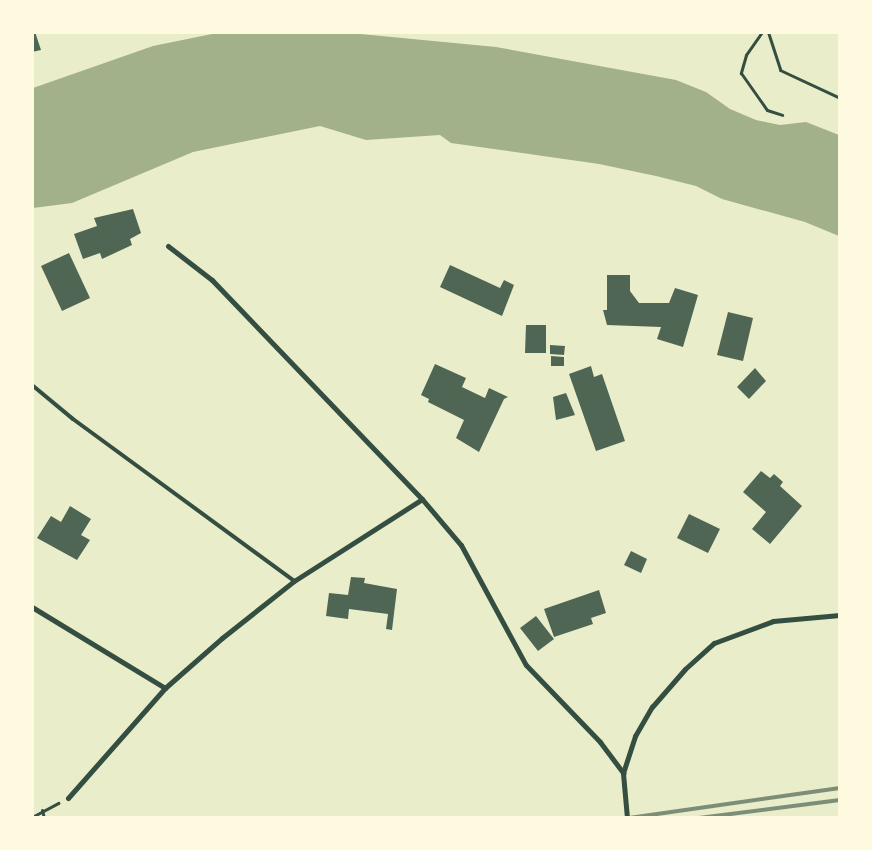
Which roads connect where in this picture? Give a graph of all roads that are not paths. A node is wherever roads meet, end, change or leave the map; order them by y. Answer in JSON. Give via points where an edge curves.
{"nodes":[{"id":1,"x":168,"y":246,"type":"dead end"},
{"id":2,"x":32,"y":385,"type":"edge"},
{"id":3,"x":422,"y":498,"type":"junction"},
{"id":4,"x":294,"y":581,"type":"junction"},
{"id":5,"x":32,"y":607,"type":"edge"},
{"id":6,"x":840,"y":615,"type":"edge"},
{"id":7,"x":165,"y":688,"type":"junction"},
{"id":8,"x":623,"y":773,"type":"junction"},
{"id":9,"x":68,"y":798,"type":"road end"},
{"id":10,"x":627,"y":818,"type":"edge"}],
"edges":[{"from":1,"to":3,"type":"street","via":[[212,280]]},
{"from":2,"to":4,"type":"lane","via":[[73,419]]},
{"from":3,"to":4,"type":"street"},
{"from":3,"to":8,"type":"street","via":[[461,545],[526,665],[600,742]]},
{"from":4,"to":7,"type":"street"},
{"from":5,"to":7,"type":"street"},
{"from":6,"to":8,"type":"street","via":[[772,622],[714,643],[666,688],[652,707],[635,736]]},
{"from":7,"to":9,"type":"street"},
{"from":8,"to":10,"type":"street"}]}
